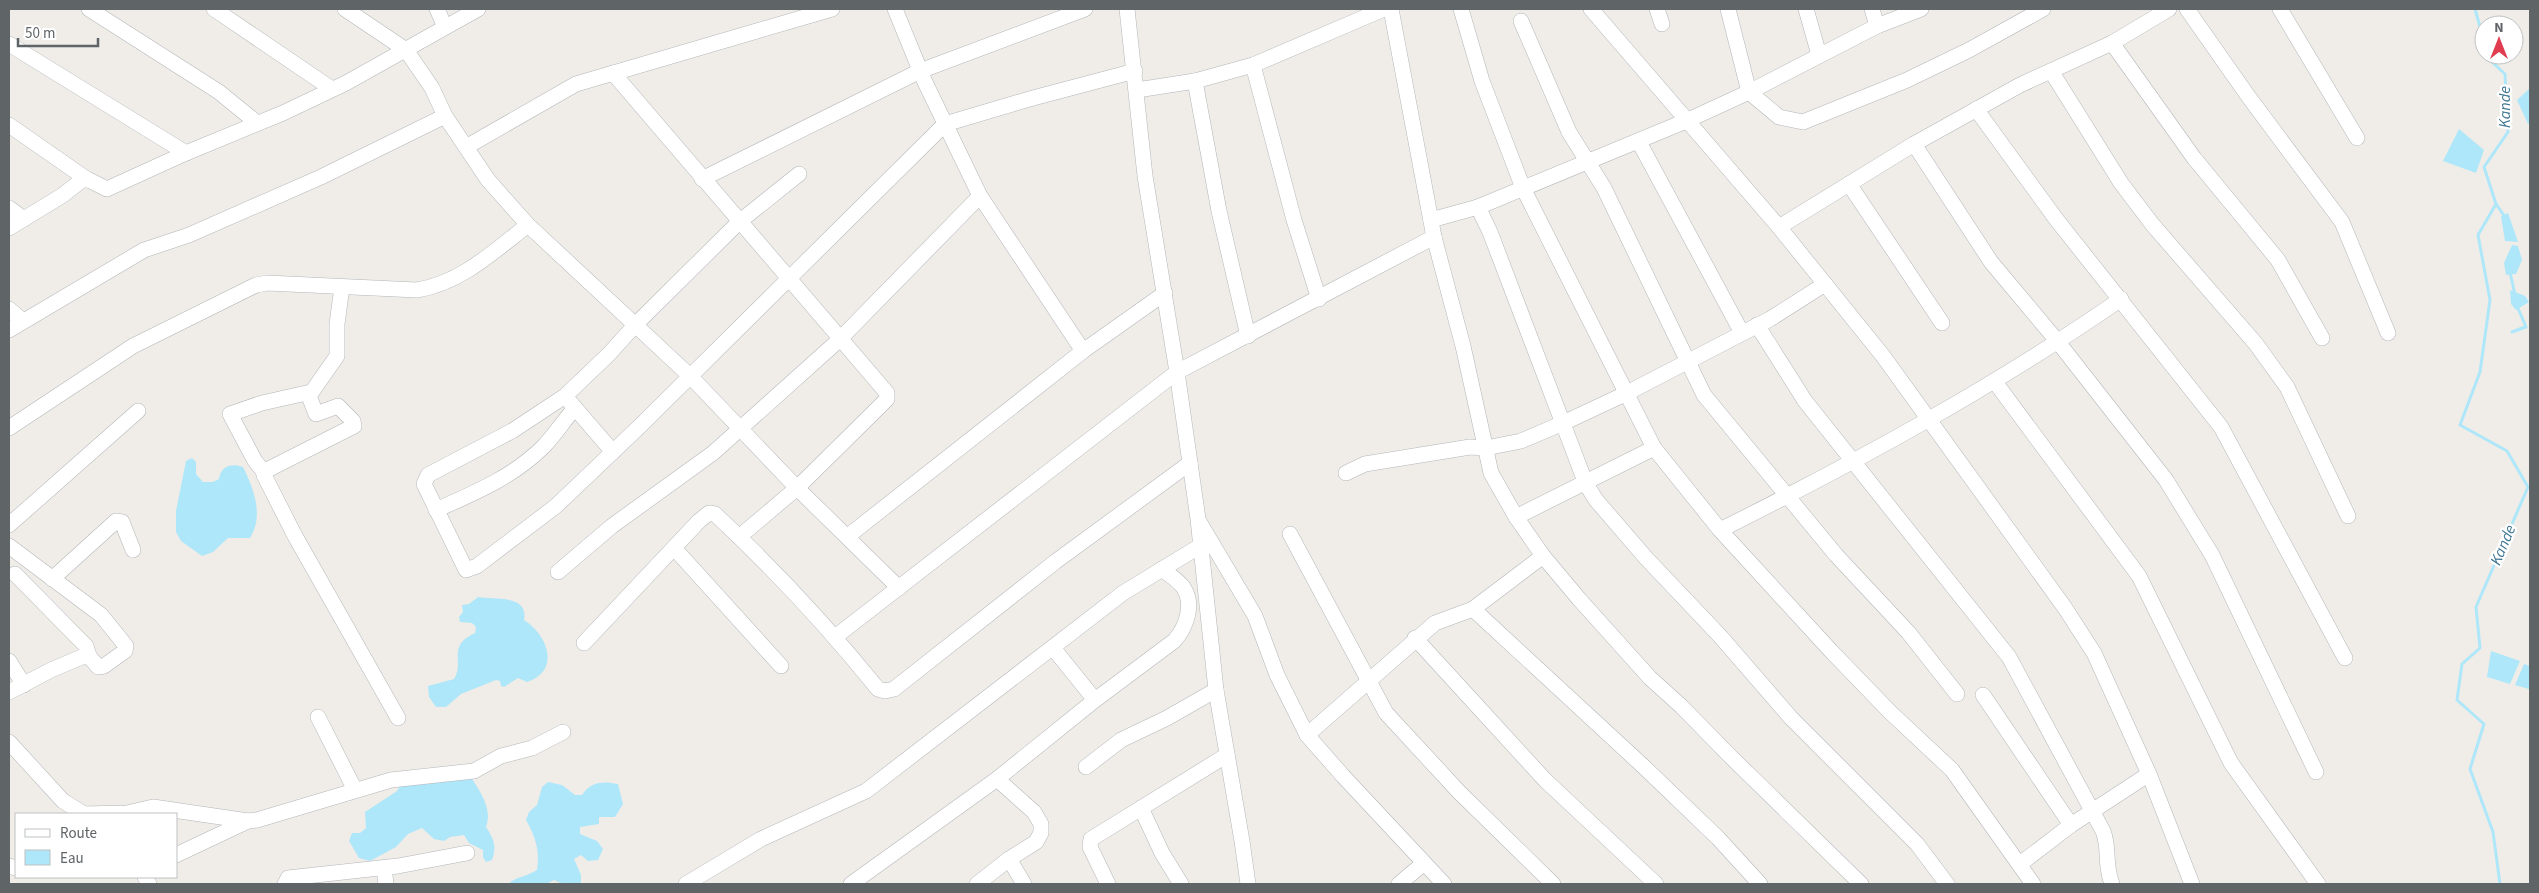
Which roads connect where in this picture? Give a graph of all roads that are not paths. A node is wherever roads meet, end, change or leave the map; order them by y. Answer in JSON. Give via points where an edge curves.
{"nodes":[{"id":1,"x":89,"y":9,"type":"edge"},
{"id":2,"x":214,"y":9,"type":"edge"},
{"id":3,"x":345,"y":9,"type":"edge"},
{"id":4,"x":437,"y":9,"type":"edge"},
{"id":5,"x":478,"y":9,"type":"edge"},
{"id":6,"x":832,"y":9,"type":"edge"},
{"id":7,"x":895,"y":9,"type":"edge"},
{"id":8,"x":1086,"y":9,"type":"edge"},
{"id":9,"x":1127,"y":9,"type":"edge"},
{"id":10,"x":1384,"y":9,"type":"edge"},
{"id":11,"x":1391,"y":9,"type":"edge"},
{"id":12,"x":1462,"y":9,"type":"edge"},
{"id":13,"x":1591,"y":9,"type":"edge"},
{"id":14,"x":1657,"y":9,"type":"edge"},
{"id":15,"x":1728,"y":9,"type":"edge"},
{"id":16,"x":1806,"y":9,"type":"edge"},
{"id":17,"x":1872,"y":9,"type":"edge"},
{"id":18,"x":1921,"y":9,"type":"edge"},
{"id":19,"x":2043,"y":9,"type":"edge"},
{"id":20,"x":2169,"y":9,"type":"edge"},
{"id":21,"x":2187,"y":9,"type":"edge"},
{"id":22,"x":2280,"y":9,"type":"edge"},
{"id":23,"x":1520,"y":21,"type":"dead end"},
{"id":24,"x":1662,"y":24,"type":"dead end"},
{"id":25,"x":1877,"y":26,"type":"junction"},
{"id":26,"x":446,"y":28,"type":"junction"},
{"id":27,"x":2112,"y":43,"type":"junction"},
{"id":28,"x":9,"y":44,"type":"edge"},
{"id":29,"x":406,"y":50,"type":"junction"},
{"id":30,"x":1819,"y":56,"type":"junction"},
{"id":31,"x":1253,"y":66,"type":"junction"},
{"id":32,"x":920,"y":71,"type":"junction"},
{"id":33,"x":1135,"y":71,"type":"junction"},
{"id":34,"x":2051,"y":71,"type":"junction"},
{"id":35,"x":613,"y":73,"type":"junction"},
{"id":36,"x":1195,"y":81,"type":"junction"},
{"id":37,"x":332,"y":89,"type":"junction"},
{"id":38,"x":1137,"y":90,"type":"junction"},
{"id":39,"x":1749,"y":92,"type":"junction"},
{"id":40,"x":1976,"y":109,"type":"junction"},
{"id":41,"x":446,"y":116,"type":"junction"},
{"id":42,"x":1686,"y":121,"type":"junction"},
{"id":43,"x":257,"y":123,"type":"junction"},
{"id":44,"x":945,"y":124,"type":"junction"},
{"id":45,"x":9,"y":125,"type":"edge"},
{"id":46,"x":2357,"y":138,"type":"dead end"},
{"id":47,"x":1639,"y":142,"type":"junction"},
{"id":48,"x":1914,"y":144,"type":"junction"},
{"id":49,"x":466,"y":147,"type":"junction"},
{"id":50,"x":186,"y":153,"type":"junction"},
{"id":51,"x":1589,"y":162,"type":"junction"},
{"id":52,"x":799,"y":174,"type":"dead end"},
{"id":53,"x":702,"y":179,"type":"junction"},
{"id":54,"x":88,"y":180,"type":"junction"},
{"id":55,"x":1849,"y":184,"type":"junction"},
{"id":56,"x":1523,"y":188,"type":"junction"},
{"id":57,"x":980,"y":196,"type":"junction"},
{"id":58,"x":1478,"y":207,"type":"junction"},
{"id":59,"x":9,"y":208,"type":"edge"},
{"id":60,"x":24,"y":219,"type":"junction"},
{"id":61,"x":1430,"y":220,"type":"junction"},
{"id":62,"x":740,"y":222,"type":"junction"},
{"id":63,"x":528,"y":225,"type":"junction"},
{"id":64,"x":1779,"y":227,"type":"junction"},
{"id":65,"x":9,"y":228,"type":"edge"},
{"id":66,"x":1434,"y":237,"type":"junction"},
{"id":67,"x":788,"y":279,"type":"junction"},
{"id":68,"x":1825,"y":284,"type":"junction"},
{"id":69,"x":342,"y":287,"type":"junction"},
{"id":70,"x":1165,"y":293,"type":"junction"},
{"id":71,"x":1319,"y":299,"type":"junction"},
{"id":72,"x":2121,"y":299,"type":"junction"},
{"id":73,"x":9,"y":309,"type":"edge"},
{"id":74,"x":23,"y":322,"type":"junction"},
{"id":75,"x":1942,"y":323,"type":"dead end"},
{"id":76,"x":636,"y":324,"type":"junction"},
{"id":77,"x":1757,"y":325,"type":"junction"},
{"id":78,"x":9,"y":330,"type":"edge"},
{"id":79,"x":1742,"y":332,"type":"junction"},
{"id":80,"x":2388,"y":333,"type":"dead end"},
{"id":81,"x":1248,"y":336,"type":"junction"},
{"id":82,"x":2322,"y":338,"type":"dead end"},
{"id":83,"x":839,"y":340,"type":"junction"},
{"id":84,"x":2058,"y":342,"type":"junction"},
{"id":85,"x":1083,"y":350,"type":"junction"},
{"id":86,"x":1688,"y":360,"type":"junction"},
{"id":87,"x":1178,"y":372,"type":"junction"},
{"id":88,"x":690,"y":376,"type":"junction"},
{"id":89,"x":1995,"y":382,"type":"junction"},
{"id":90,"x":310,"y":392,"type":"junction"},
{"id":91,"x":1625,"y":394,"type":"junction"},
{"id":92,"x":565,"y":396,"type":"junction"},
{"id":93,"x":575,"y":408,"type":"junction"},
{"id":94,"x":138,"y":411,"type":"dead end"},
{"id":95,"x":1929,"y":419,"type":"junction"},
{"id":96,"x":1561,"y":424,"type":"junction"},
{"id":97,"x":741,"y":427,"type":"junction"},
{"id":98,"x":9,"y":428,"type":"edge"},
{"id":99,"x":1486,"y":448,"type":"junction"},
{"id":100,"x":1654,"y":448,"type":"junction"},
{"id":101,"x":613,"y":452,"type":"junction"},
{"id":102,"x":1852,"y":460,"type":"junction"},
{"id":103,"x":1190,"y":463,"type":"junction"},
{"id":104,"x":264,"y":472,"type":"junction"},
{"id":105,"x":1346,"y":473,"type":"dead end"},
{"id":106,"x":1586,"y":484,"type":"junction"},
{"id":107,"x":797,"y":488,"type":"junction"},
{"id":108,"x":1788,"y":496,"type":"junction"},
{"id":109,"x":436,"y":510,"type":"junction"},
{"id":110,"x":2348,"y":516,"type":"dead end"},
{"id":111,"x":1516,"y":517,"type":"junction"},
{"id":112,"x":1198,"y":519,"type":"junction"},
{"id":113,"x":9,"y":525,"type":"edge"},
{"id":114,"x":1720,"y":530,"type":"junction"},
{"id":115,"x":1290,"y":534,"type":"dead end"},
{"id":116,"x":848,"y":536,"type":"junction"},
{"id":117,"x":739,"y":537,"type":"junction"},
{"id":118,"x":9,"y":546,"type":"edge"},
{"id":119,"x":1200,"y":546,"type":"junction"},
{"id":120,"x":674,"y":548,"type":"junction"},
{"id":121,"x":133,"y":550,"type":"dead end"},
{"id":122,"x":1543,"y":556,"type":"junction"},
{"id":123,"x":28,"y":560,"type":"junction"},
{"id":124,"x":1162,"y":569,"type":"junction"},
{"id":125,"x":558,"y":572,"type":"dead end"},
{"id":126,"x":12,"y":578,"type":"edge"},
{"id":127,"x":52,"y":579,"type":"junction"},
{"id":128,"x":899,"y":588,"type":"junction"},
{"id":129,"x":1472,"y":609,"type":"junction"},
{"id":130,"x":835,"y":637,"type":"junction"},
{"id":131,"x":1415,"y":638,"type":"junction"},
{"id":132,"x":584,"y":643,"type":"dead end"},
{"id":133,"x":1053,"y":648,"type":"junction"},
{"id":134,"x":89,"y":656,"type":"junction"},
{"id":135,"x":2345,"y":658,"type":"dead end"},
{"id":136,"x":9,"y":661,"type":"edge"},
{"id":137,"x":781,"y":666,"type":"dead end"},
{"id":138,"x":1367,"y":680,"type":"junction"},
{"id":139,"x":24,"y":685,"type":"junction"},
{"id":140,"x":1216,"y":690,"type":"junction"},
{"id":141,"x":9,"y":692,"type":"edge"},
{"id":142,"x":1957,"y":694,"type":"dead end"},
{"id":143,"x":1983,"y":695,"type":"dead end"},
{"id":144,"x":1095,"y":700,"type":"junction"},
{"id":145,"x":318,"y":717,"type":"dead end"},
{"id":146,"x":398,"y":718,"type":"dead end"},
{"id":147,"x":563,"y":732,"type":"dead end"},
{"id":148,"x":1307,"y":735,"type":"junction"},
{"id":149,"x":9,"y":742,"type":"edge"},
{"id":150,"x":1227,"y":755,"type":"junction"},
{"id":151,"x":1086,"y":767,"type":"dead end"},
{"id":152,"x":2316,"y":772,"type":"dead end"},
{"id":153,"x":2149,"y":774,"type":"junction"},
{"id":154,"x":997,"y":779,"type":"junction"},
{"id":155,"x":355,"y":790,"type":"junction"},
{"id":156,"x":1141,"y":808,"type":"junction"},
{"id":157,"x":2092,"y":810,"type":"junction"},
{"id":158,"x":82,"y":813,"type":"edge"},
{"id":159,"x":127,"y":813,"type":"edge"},
{"id":160,"x":248,"y":821,"type":"junction"},
{"id":161,"x":2071,"y":825,"type":"junction"},
{"id":162,"x":467,"y":853,"type":"dead end"},
{"id":163,"x":178,"y":854,"type":"edge"},
{"id":164,"x":1009,"y":859,"type":"junction"},
{"id":165,"x":1424,"y":863,"type":"junction"},
{"id":166,"x":2020,"y":864,"type":"junction"},
{"id":167,"x":384,"y":868,"type":"junction"},
{"id":168,"x":285,"y":884,"type":"edge"},
{"id":169,"x":386,"y":884,"type":"edge"},
{"id":170,"x":686,"y":884,"type":"edge"},
{"id":171,"x":851,"y":884,"type":"edge"},
{"id":172,"x":977,"y":884,"type":"edge"},
{"id":173,"x":1024,"y":884,"type":"edge"},
{"id":174,"x":1108,"y":884,"type":"edge"},
{"id":175,"x":1181,"y":884,"type":"edge"},
{"id":176,"x":1248,"y":884,"type":"edge"},
{"id":177,"x":1399,"y":884,"type":"edge"},
{"id":178,"x":1444,"y":884,"type":"edge"},
{"id":179,"x":1553,"y":884,"type":"edge"},
{"id":180,"x":1656,"y":884,"type":"edge"},
{"id":181,"x":1760,"y":884,"type":"edge"},
{"id":182,"x":1861,"y":884,"type":"edge"},
{"id":183,"x":1947,"y":884,"type":"edge"},
{"id":184,"x":2033,"y":884,"type":"edge"},
{"id":185,"x":2112,"y":884,"type":"edge"},
{"id":186,"x":2192,"y":884,"type":"edge"},
{"id":187,"x":2318,"y":884,"type":"edge"}],
"edges":[{"from":1,"to":43,"type":"street","via":[[219,92]]},
{"from":2,"to":37,"type":"street"},
{"from":3,"to":29,"type":"street"},
{"from":4,"to":26,"type":"street"},
{"from":5,"to":26,"type":"street"},
{"from":6,"to":35,"type":"street"},
{"from":7,"to":32,"type":"street"},
{"from":8,"to":32,"type":"street"},
{"from":9,"to":33,"type":"street"},
{"from":10,"to":31,"type":"street"},
{"from":11,"to":61,"type":"street"},
{"from":12,"to":56,"type":"street","via":[[1482,81]]},
{"from":13,"to":42,"type":"street"},
{"from":14,"to":24,"type":"street"},
{"from":15,"to":39,"type":"street"},
{"from":16,"to":30,"type":"street"},
{"from":17,"to":25,"type":"street"},
{"from":18,"to":25,"type":"street"},
{"from":19,"to":39,"type":"street","via":[[1916,76],[1803,122],[1779,117]]},
{"from":20,"to":27,"type":"street"},
{"from":21,"to":80,"type":"street","via":[[2342,222]]},
{"from":22,"to":46,"type":"street"},
{"from":23,"to":51,"type":"street","via":[[1569,132]]},
{"from":25,"to":30,"type":"street"},
{"from":26,"to":29,"type":"street"},
{"from":27,"to":34,"type":"street"},
{"from":27,"to":82,"type":"street","via":[[2194,158],[2278,260]]},
{"from":28,"to":50,"type":"street"},
{"from":29,"to":37,"type":"street"},
{"from":29,"to":41,"type":"street","via":[[432,88]]},
{"from":30,"to":39,"type":"street"},
{"from":31,"to":36,"type":"street"},
{"from":31,"to":71,"type":"street","via":[[1294,220]]},
{"from":32,"to":44,"type":"street"},
{"from":32,"to":53,"type":"street"},
{"from":33,"to":38,"type":"street"},
{"from":33,"to":44,"type":"street"},
{"from":34,"to":40,"type":"street"},
{"from":34,"to":110,"type":"street","via":[[2121,183],[2152,224],[2256,344],[2287,387]]},
{"from":35,"to":49,"type":"street","via":[[576,84]]},
{"from":35,"to":53,"type":"street"},
{"from":36,"to":38,"type":"street"},
{"from":36,"to":81,"type":"street","via":[[1219,211]]},
{"from":37,"to":43,"type":"street"},
{"from":38,"to":70,"type":"street","via":[[1146,176]]},
{"from":39,"to":42,"type":"street"},
{"from":40,"to":48,"type":"street"},
{"from":40,"to":72,"type":"street","via":[[2056,220]]},
{"from":41,"to":49,"type":"street"},
{"from":41,"to":74,"type":"street","via":[[321,177],[189,235],[144,250]]},
{"from":42,"to":47,"type":"street"},
{"from":42,"to":64,"type":"street"},
{"from":43,"to":50,"type":"street"},
{"from":44,"to":57,"type":"street"},
{"from":44,"to":67,"type":"street"},
{"from":45,"to":54,"type":"street"},
{"from":47,"to":51,"type":"street"},
{"from":47,"to":79,"type":"street"},
{"from":48,"to":55,"type":"street"},
{"from":48,"to":84,"type":"street","via":[[1991,262]]},
{"from":49,"to":63,"type":"street","via":[[488,180]]},
{"from":50,"to":54,"type":"street","via":[[108,189]]},
{"from":51,"to":56,"type":"street"},
{"from":51,"to":86,"type":"street"},
{"from":52,"to":62,"type":"street"},
{"from":53,"to":62,"type":"street"},
{"from":54,"to":60,"type":"street","via":[[80,181]]},
{"from":55,"to":64,"type":"street"},
{"from":55,"to":75,"type":"street"},
{"from":56,"to":58,"type":"street"},
{"from":56,"to":91,"type":"street"},
{"from":57,"to":83,"type":"street"},
{"from":57,"to":85,"type":"street"},
{"from":58,"to":61,"type":"street"},
{"from":58,"to":96,"type":"street"},
{"from":59,"to":60,"type":"street"},
{"from":60,"to":65,"type":"street"},
{"from":61,"to":66,"type":"street"},
{"from":62,"to":67,"type":"street"},
{"from":62,"to":76,"type":"street"},
{"from":63,"to":69,"type":"street","via":[[475,266],[434,287],[417,290]]},
{"from":63,"to":76,"type":"street"},
{"from":64,"to":68,"type":"street"},
{"from":66,"to":71,"type":"street"},
{"from":66,"to":99,"type":"street"},
{"from":67,"to":83,"type":"street"},
{"from":67,"to":88,"type":"street"},
{"from":68,"to":77,"type":"street"},
{"from":68,"to":95,"type":"street"},
{"from":69,"to":90,"type":"street","via":[[336,359]]},
{"from":69,"to":98,"type":"street","via":[[267,283],[256,286],[133,346]]},
{"from":70,"to":85,"type":"street"},
{"from":70,"to":87,"type":"street"},
{"from":71,"to":81,"type":"street"},
{"from":72,"to":84,"type":"street"},
{"from":72,"to":135,"type":"street","via":[[2221,427]]},
{"from":73,"to":74,"type":"street"},
{"from":74,"to":78,"type":"street"},
{"from":76,"to":88,"type":"street"},
{"from":76,"to":92,"type":"street"},
{"from":77,"to":79,"type":"street"},
{"from":77,"to":102,"type":"street","via":[[1805,401]]},
{"from":79,"to":86,"type":"street"},
{"from":81,"to":87,"type":"street"},
{"from":83,"to":97,"type":"street"},
{"from":83,"to":107,"type":"street","via":[[884,388],[887,399]]},
{"from":84,"to":89,"type":"street"},
{"from":84,"to":152,"type":"street","via":[[2166,480],[2212,555]]},
{"from":85,"to":116,"type":"street"},
{"from":86,"to":91,"type":"street"},
{"from":86,"to":108,"type":"street","via":[[1704,396]]},
{"from":87,"to":103,"type":"street"},
{"from":87,"to":128,"type":"street"},
{"from":88,"to":97,"type":"street"},
{"from":88,"to":101,"type":"street"},
{"from":89,"to":95,"type":"street"},
{"from":89,"to":187,"type":"street","via":[[2138,576],[2231,763]]},
{"from":90,"to":104,"type":"street","via":[[230,414]]},
{"from":90,"to":104,"type":"street","via":[[315,413],[338,406],[354,426]]},
{"from":91,"to":96,"type":"street"},
{"from":91,"to":100,"type":"street"},
{"from":92,"to":93,"type":"street"},
{"from":92,"to":109,"type":"street","via":[[512,431],[428,476],[424,484]]},
{"from":93,"to":101,"type":"street"},
{"from":93,"to":109,"type":"street","via":[[531,458],[489,486]]},
{"from":94,"to":113,"type":"street"},
{"from":95,"to":102,"type":"street"},
{"from":95,"to":153,"type":"street","via":[[2094,653]]},
{"from":96,"to":99,"type":"street","via":[[1521,442]]},
{"from":96,"to":106,"type":"street"},
{"from":97,"to":107,"type":"street"},
{"from":97,"to":125,"type":"street","via":[[713,453],[612,526]]},
{"from":99,"to":105,"type":"street","via":[[1470,447],[1365,464]]},
{"from":99,"to":111,"type":"street","via":[[1491,473]]},
{"from":100,"to":106,"type":"street"},
{"from":100,"to":114,"type":"street"},
{"from":101,"to":109,"type":"street","via":[[556,506],[468,571],[462,566]]},
{"from":102,"to":108,"type":"street"},
{"from":102,"to":157,"type":"street","via":[[2009,657]]},
{"from":103,"to":112,"type":"street"},
{"from":103,"to":130,"type":"street","via":[[1055,562],[894,689],[878,689]]},
{"from":104,"to":146,"type":"street","via":[[295,536]]},
{"from":106,"to":111,"type":"street"},
{"from":106,"to":183,"type":"street","via":[[1646,558],[1791,718],[1917,844]]},
{"from":107,"to":116,"type":"street"},
{"from":107,"to":117,"type":"street"},
{"from":108,"to":114,"type":"street"},
{"from":108,"to":142,"type":"street","via":[[1836,555],[1908,632]]},
{"from":111,"to":122,"type":"street"},
{"from":112,"to":119,"type":"street"},
{"from":112,"to":148,"type":"street","via":[[1255,616],[1277,675]]},
{"from":114,"to":166,"type":"street","via":[[1890,712],[1952,770]]},
{"from":115,"to":138,"type":"street"},
{"from":116,"to":128,"type":"street"},
{"from":117,"to":120,"type":"street","via":[[715,514],[709,513]]},
{"from":117,"to":130,"type":"street"},
{"from":118,"to":123,"type":"street"},
{"from":119,"to":124,"type":"street"},
{"from":119,"to":140,"type":"street"},
{"from":120,"to":132,"type":"street"},
{"from":120,"to":137,"type":"street"},
{"from":121,"to":127,"type":"street","via":[[122,522],[116,521]]},
{"from":122,"to":129,"type":"street"},
{"from":122,"to":182,"type":"street","via":[[1650,678]]},
{"from":123,"to":126,"type":"street"},
{"from":123,"to":127,"type":"street"},
{"from":124,"to":133,"type":"street","via":[[1123,593]]},
{"from":124,"to":144,"type":"street","via":[[1183,587],[1188,600],[1184,630],[1174,642]]},
{"from":126,"to":134,"type":"street","via":[[86,646]]},
{"from":127,"to":134,"type":"street","via":[[101,616],[126,646],[125,651],[100,668]]},
{"from":128,"to":130,"type":"street"},
{"from":129,"to":131,"type":"street","via":[[1435,623]]},
{"from":129,"to":181,"type":"street","via":[[1643,766],[1718,838]]},
{"from":131,"to":138,"type":"street"},
{"from":131,"to":180,"type":"street","via":[[1545,780]]},
{"from":133,"to":144,"type":"street"},
{"from":133,"to":170,"type":"street","via":[[866,791],[761,839]]},
{"from":134,"to":139,"type":"street","via":[[73,660]]},
{"from":136,"to":139,"type":"street"},
{"from":138,"to":148,"type":"street"},
{"from":138,"to":179,"type":"street","via":[[1386,713],[1459,792]]},
{"from":139,"to":141,"type":"street"},
{"from":140,"to":150,"type":"street"},
{"from":140,"to":151,"type":"street","via":[[1122,740]]},
{"from":143,"to":161,"type":"street"},
{"from":144,"to":154,"type":"street"},
{"from":145,"to":155,"type":"street"},
{"from":147,"to":155,"type":"street","via":[[532,748],[502,756],[474,771],[391,780]]},
{"from":148,"to":165,"type":"street"},
{"from":149,"to":158,"type":"street","via":[[62,801]]},
{"from":150,"to":156,"type":"street"},
{"from":150,"to":176,"type":"street"},
{"from":153,"to":157,"type":"street"},
{"from":153,"to":186,"type":"street"},
{"from":154,"to":164,"type":"street","via":[[1034,812],[1041,824],[1036,842]]},
{"from":154,"to":171,"type":"street"},
{"from":155,"to":160,"type":"street"},
{"from":156,"to":174,"type":"street","via":[[1091,839],[1090,847]]},
{"from":156,"to":175,"type":"street"},
{"from":157,"to":161,"type":"street"},
{"from":157,"to":185,"type":"street","via":[[2106,837],[2106,867]]},
{"from":159,"to":160,"type":"street","via":[[154,807]]},
{"from":160,"to":163,"type":"street"},
{"from":161,"to":166,"type":"street"},
{"from":162,"to":167,"type":"street"},
{"from":164,"to":172,"type":"street"},
{"from":164,"to":173,"type":"street"},
{"from":165,"to":177,"type":"street"},
{"from":165,"to":178,"type":"street"},
{"from":166,"to":184,"type":"street"},
{"from":167,"to":168,"type":"street","via":[[288,878]]},
{"from":167,"to":169,"type":"street"}]}
